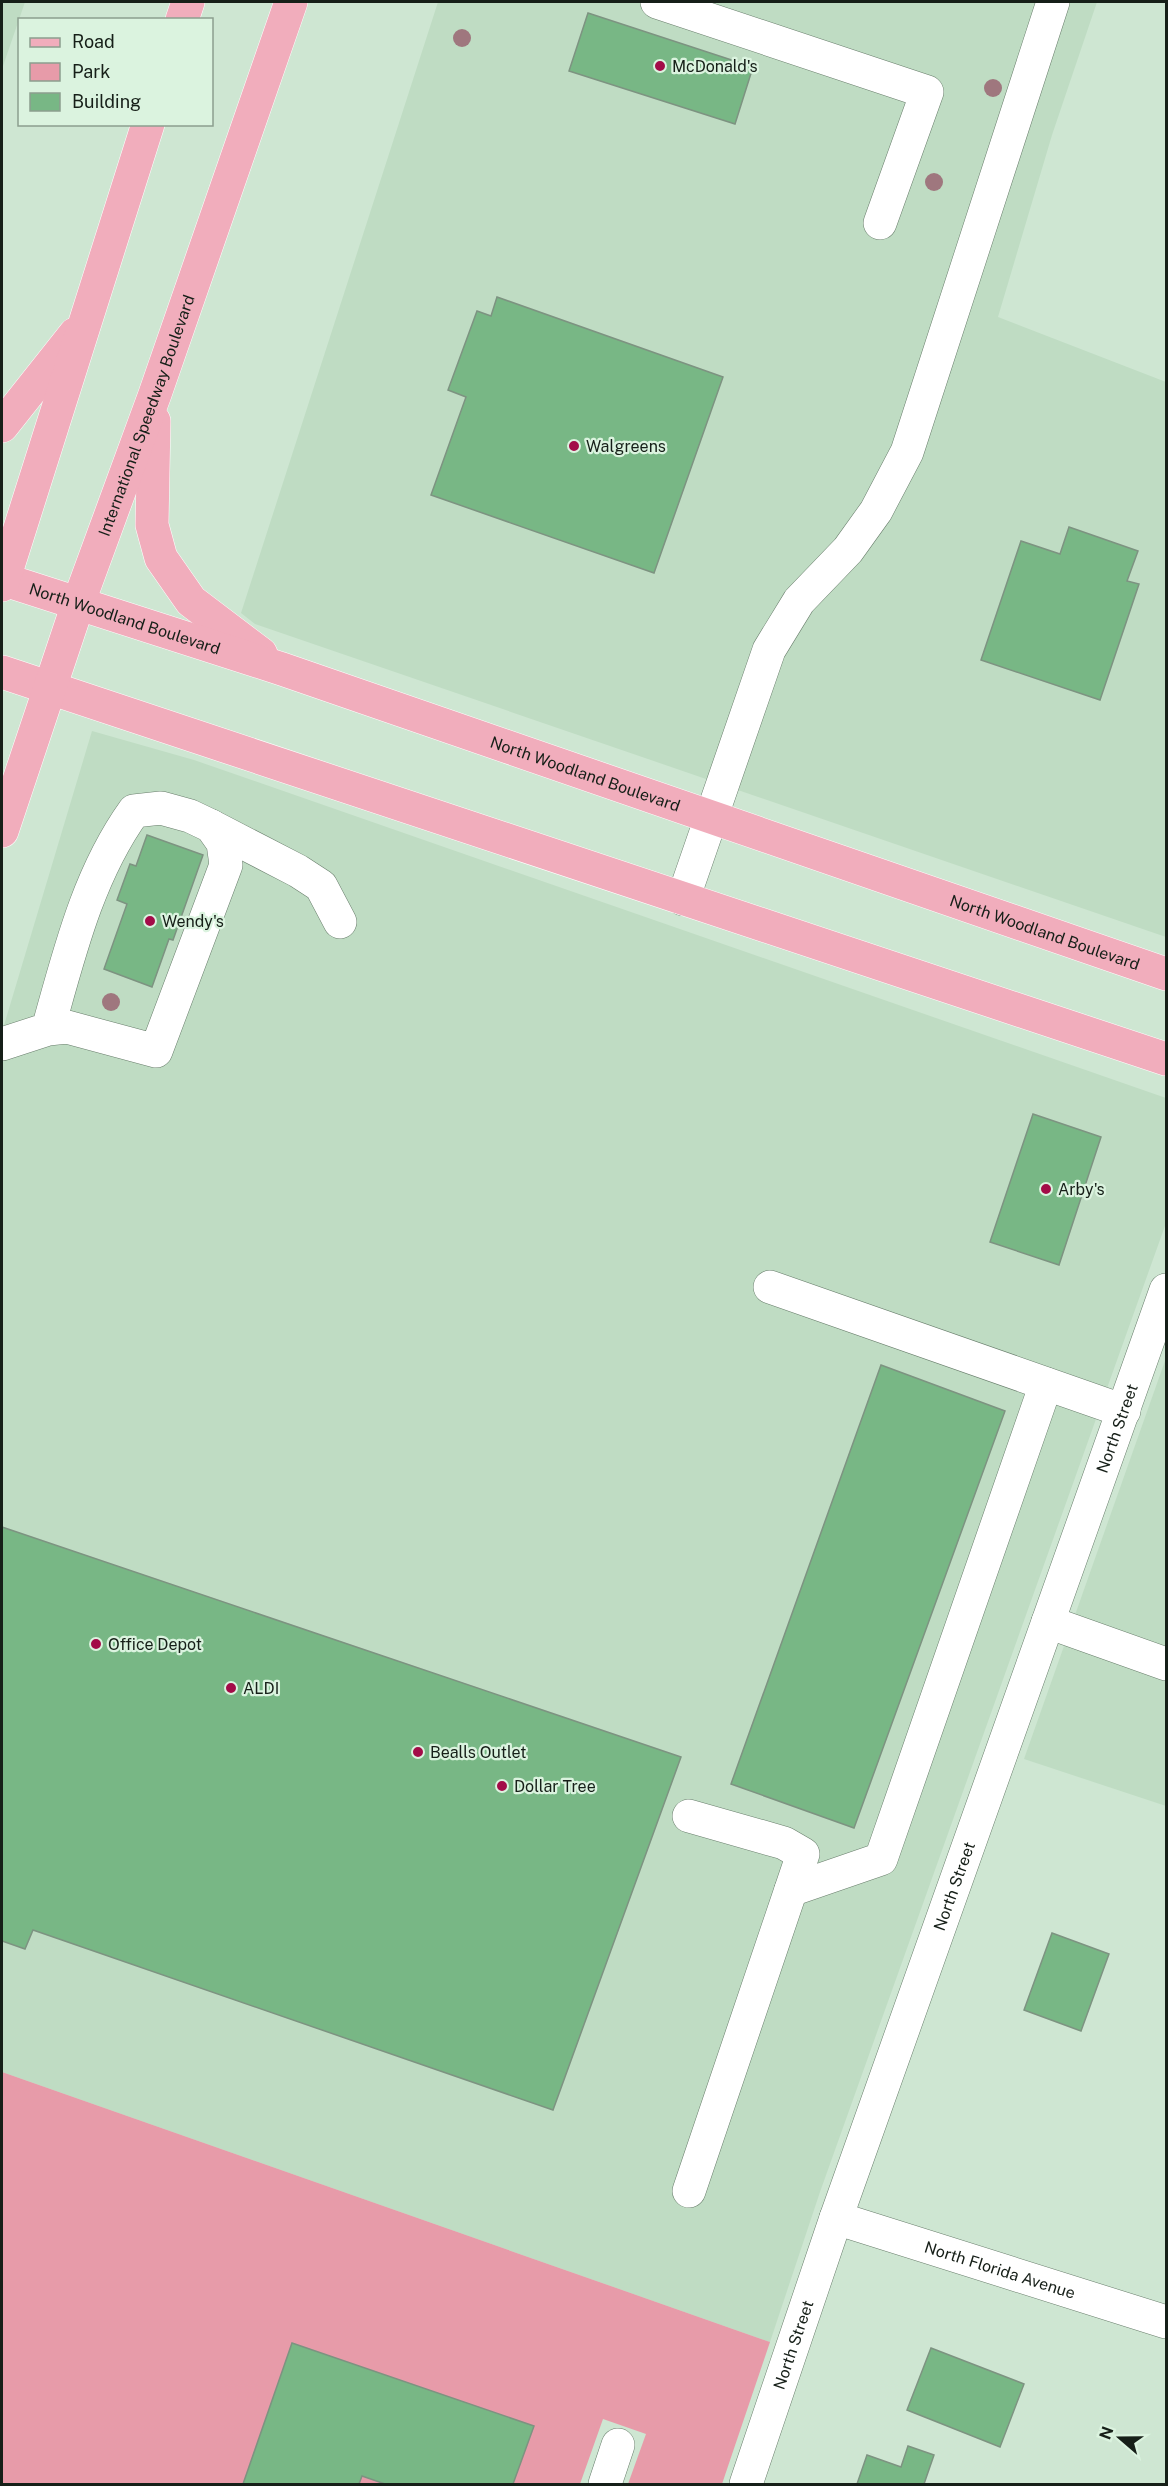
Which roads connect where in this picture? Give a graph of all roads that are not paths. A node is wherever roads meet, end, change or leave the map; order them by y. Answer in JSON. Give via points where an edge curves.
{"nodes":[{"id":1,"x":188,"y":2,"type":"edge"},
{"id":2,"x":291,"y":2,"type":"edge"},
{"id":3,"x":657,"y":2,"type":"edge"},
{"id":4,"x":1053,"y":2,"type":"edge"},
{"id":5,"x":183,"y":18,"type":"edge"},
{"id":6,"x":147,"y":126,"type":"edge"},
{"id":7,"x":880,"y":222,"type":"dead end"},
{"id":8,"x":87,"y":318,"type":"junction"},
{"id":9,"x":155,"y":394,"type":"junction"},
{"id":10,"x":2,"y":426,"type":"edge"},
{"id":11,"x":2,"y":581,"type":"edge"},
{"id":12,"x":78,"y":604,"type":"junction"},
{"id":13,"x":282,"y":669,"type":"junction"},
{"id":14,"x":2,"y":672,"type":"edge"},
{"id":15,"x":49,"y":688,"type":"junction"},
{"id":16,"x":712,"y":819,"type":"junction"},
{"id":17,"x":211,"y":826,"type":"junction"},
{"id":18,"x":2,"y":831,"type":"edge"},
{"id":19,"x":683,"y":899,"type":"junction"},
{"id":20,"x":340,"y":922,"type":"dead end"},
{"id":21,"x":1167,"y":974,"type":"edge"},
{"id":22,"x":48,"y":1029,"type":"junction"},
{"id":23,"x":2,"y":1044,"type":"edge"},
{"id":24,"x":1167,"y":1059,"type":"edge"},
{"id":25,"x":770,"y":1287,"type":"dead end"},
{"id":26,"x":1167,"y":1290,"type":"edge"},
{"id":27,"x":1046,"y":1384,"type":"junction"},
{"id":28,"x":1124,"y":1411,"type":"junction"},
{"id":29,"x":1048,"y":1622,"type":"junction"},
{"id":30,"x":1167,"y":1664,"type":"edge"},
{"id":31,"x":689,"y":1816,"type":"dead end"},
{"id":32,"x":791,"y":1890,"type":"junction"},
{"id":33,"x":689,"y":2191,"type":"dead end"},
{"id":34,"x":836,"y":2218,"type":"junction"},
{"id":35,"x":1167,"y":2322,"type":"edge"},
{"id":36,"x":618,"y":2445,"type":"dead end"},
{"id":37,"x":605,"y":2484,"type":"edge"},
{"id":38,"x":746,"y":2484,"type":"edge"}],
"edges":[{"from":1,"to":5,"type":"main road"},
{"from":2,"to":9,"type":"main road","name":"International Speedway Boulevard"},
{"from":3,"to":7,"type":"street","via":[[927,92]]},
{"from":4,"to":16,"type":"street","via":[[907,452],[876,511],[848,550],[799,601],[769,650]]},
{"from":6,"to":8,"type":"main road"},
{"from":8,"to":10,"type":"main road"},
{"from":8,"to":11,"type":"main road"},
{"from":9,"to":12,"type":"main road","name":"International Speedway Boulevard"},
{"from":9,"to":13,"type":"main road","via":[[152,525],[161,558],[191,601]]},
{"from":11,"to":12,"type":"main road","name":"North Woodland Boulevard"},
{"from":12,"to":13,"type":"main road","name":"North Woodland Boulevard"},
{"from":12,"to":15,"type":"main road","name":"International Speedway Boulevard"},
{"from":13,"to":16,"type":"main road","name":"North Woodland Boulevard"},
{"from":14,"to":15,"type":"main road"},
{"from":15,"to":18,"type":"main road","name":"International Speedway Boulevard"},
{"from":15,"to":19,"type":"main road"},
{"from":16,"to":19,"type":"street"},
{"from":16,"to":21,"type":"main road","name":"North Woodland Boulevard"},
{"from":17,"to":20,"type":"street","via":[[321,886]]},
{"from":17,"to":22,"type":"street","via":[[161,808],[134,811],[106,856],[70,950]]},
{"from":17,"to":22,"type":"street","via":[[222,843],[226,865],[156,1051],[67,1027]]},
{"from":19,"to":24,"type":"main road"},
{"from":22,"to":23,"type":"street"},
{"from":25,"to":27,"type":"street"},
{"from":26,"to":28,"type":"street","name":"North Street"},
{"from":27,"to":28,"type":"street"},
{"from":27,"to":32,"type":"street","via":[[881,1859]]},
{"from":28,"to":29,"type":"street","name":"North Street"},
{"from":29,"to":30,"type":"street"},
{"from":29,"to":34,"type":"street","name":"North Street"},
{"from":31,"to":32,"type":"street","via":[[784,1843],[803,1854]]},
{"from":32,"to":33,"type":"street"},
{"from":34,"to":35,"type":"street","name":"North Florida Avenue"},
{"from":34,"to":38,"type":"street","name":"North Street"},
{"from":36,"to":37,"type":"street"}]}
